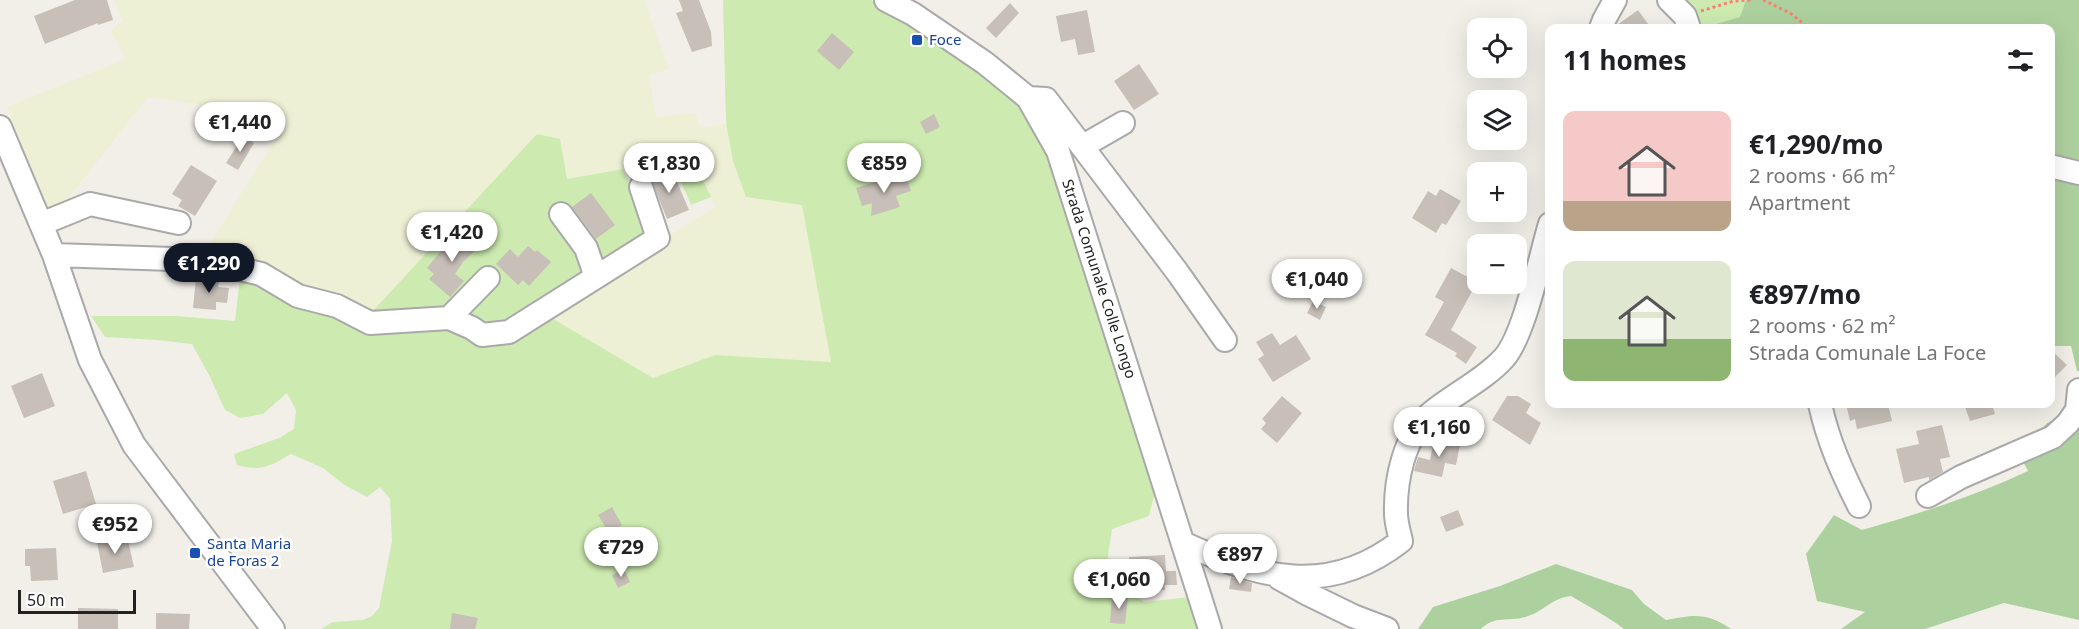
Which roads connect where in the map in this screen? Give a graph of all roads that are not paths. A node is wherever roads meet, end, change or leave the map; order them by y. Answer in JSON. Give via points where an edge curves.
{"nodes":[{"id":1,"x":886,"y":0,"type":"edge"},
{"id":2,"x":1615,"y":0,"type":"edge"},
{"id":3,"x":1669,"y":0,"type":"edge"},
{"id":4,"x":1687,"y":22,"type":"edge"},
{"id":5,"x":1602,"y":24,"type":"edge"},
{"id":6,"x":1028,"y":98,"type":"junction"},
{"id":7,"x":1123,"y":123,"type":"dead end"},
{"id":8,"x":0,"y":127,"type":"edge"},
{"id":9,"x":1083,"y":146,"type":"junction"},
{"id":10,"x":2055,"y":167,"type":"edge"},
{"id":11,"x":2079,"y":173,"type":"edge"},
{"id":12,"x":641,"y":187,"type":"dead end"},
{"id":13,"x":561,"y":214,"type":"dead end"},
{"id":14,"x":179,"y":223,"type":"dead end"},
{"id":15,"x":41,"y":224,"type":"junction"},
{"id":16,"x":1545,"y":241,"type":"edge"},
{"id":17,"x":54,"y":255,"type":"junction"},
{"id":18,"x":596,"y":277,"type":"junction"},
{"id":19,"x":488,"y":278,"type":"dead end"},
{"id":20,"x":448,"y":318,"type":"junction"},
{"id":21,"x":1225,"y":340,"type":"dead end"},
{"id":22,"x":2079,"y":390,"type":"edge"},
{"id":23,"x":1821,"y":408,"type":"edge"},
{"id":24,"x":1928,"y":496,"type":"dead end"},
{"id":25,"x":1860,"y":506,"type":"dead end"},
{"id":26,"x":1183,"y":543,"type":"junction"},
{"id":27,"x":1276,"y":575,"type":"junction"},
{"id":28,"x":273,"y":629,"type":"edge"},
{"id":29,"x":1210,"y":629,"type":"edge"},
{"id":30,"x":1387,"y":629,"type":"edge"}],
"edges":[{"from":1,"to":6,"type":"street","name":"Strada Comunale Colle Longo","via":[[967,51]]},
{"from":2,"to":5,"type":"street"},
{"from":3,"to":4,"type":"street"},
{"from":6,"to":9,"type":"street","via":[[1046,99]]},
{"from":6,"to":26,"type":"street","name":"Strada Comunale Colle Longo","via":[[1058,151]]},
{"from":7,"to":9,"type":"street"},
{"from":8,"to":15,"type":"street"},
{"from":9,"to":21,"type":"street"},
{"from":10,"to":11,"type":"street"},
{"from":12,"to":18,"type":"street","via":[[658,238]]},
{"from":13,"to":18,"type":"street","via":[[586,248]]},
{"from":14,"to":15,"type":"street","via":[[90,204]]},
{"from":15,"to":17,"type":"street"},
{"from":16,"to":27,"type":"street","via":[[1516,338],[1504,357],[1429,414],[1416,430],[1398,481],[1396,514],[1401,541],[1382,555],[1346,571],[1314,577]]},
{"from":17,"to":20,"type":"street","via":[[202,260],[261,274],[298,296],[337,306],[370,323]]},
{"from":17,"to":28,"type":"street","via":[[90,360],[134,446]]},
{"from":18,"to":20,"type":"street","via":[[508,332],[482,335]]},
{"from":19,"to":20,"type":"street"},
{"from":22,"to":24,"type":"street","via":[[2077,410],[2053,437]]},
{"from":23,"to":25,"type":"street","via":[[1826,432]]},
{"from":26,"to":27,"type":"street"},
{"from":26,"to":29,"type":"street","name":"Strada Comunale Colle Longo"},
{"from":27,"to":30,"type":"street","via":[[1353,616]]}]}
